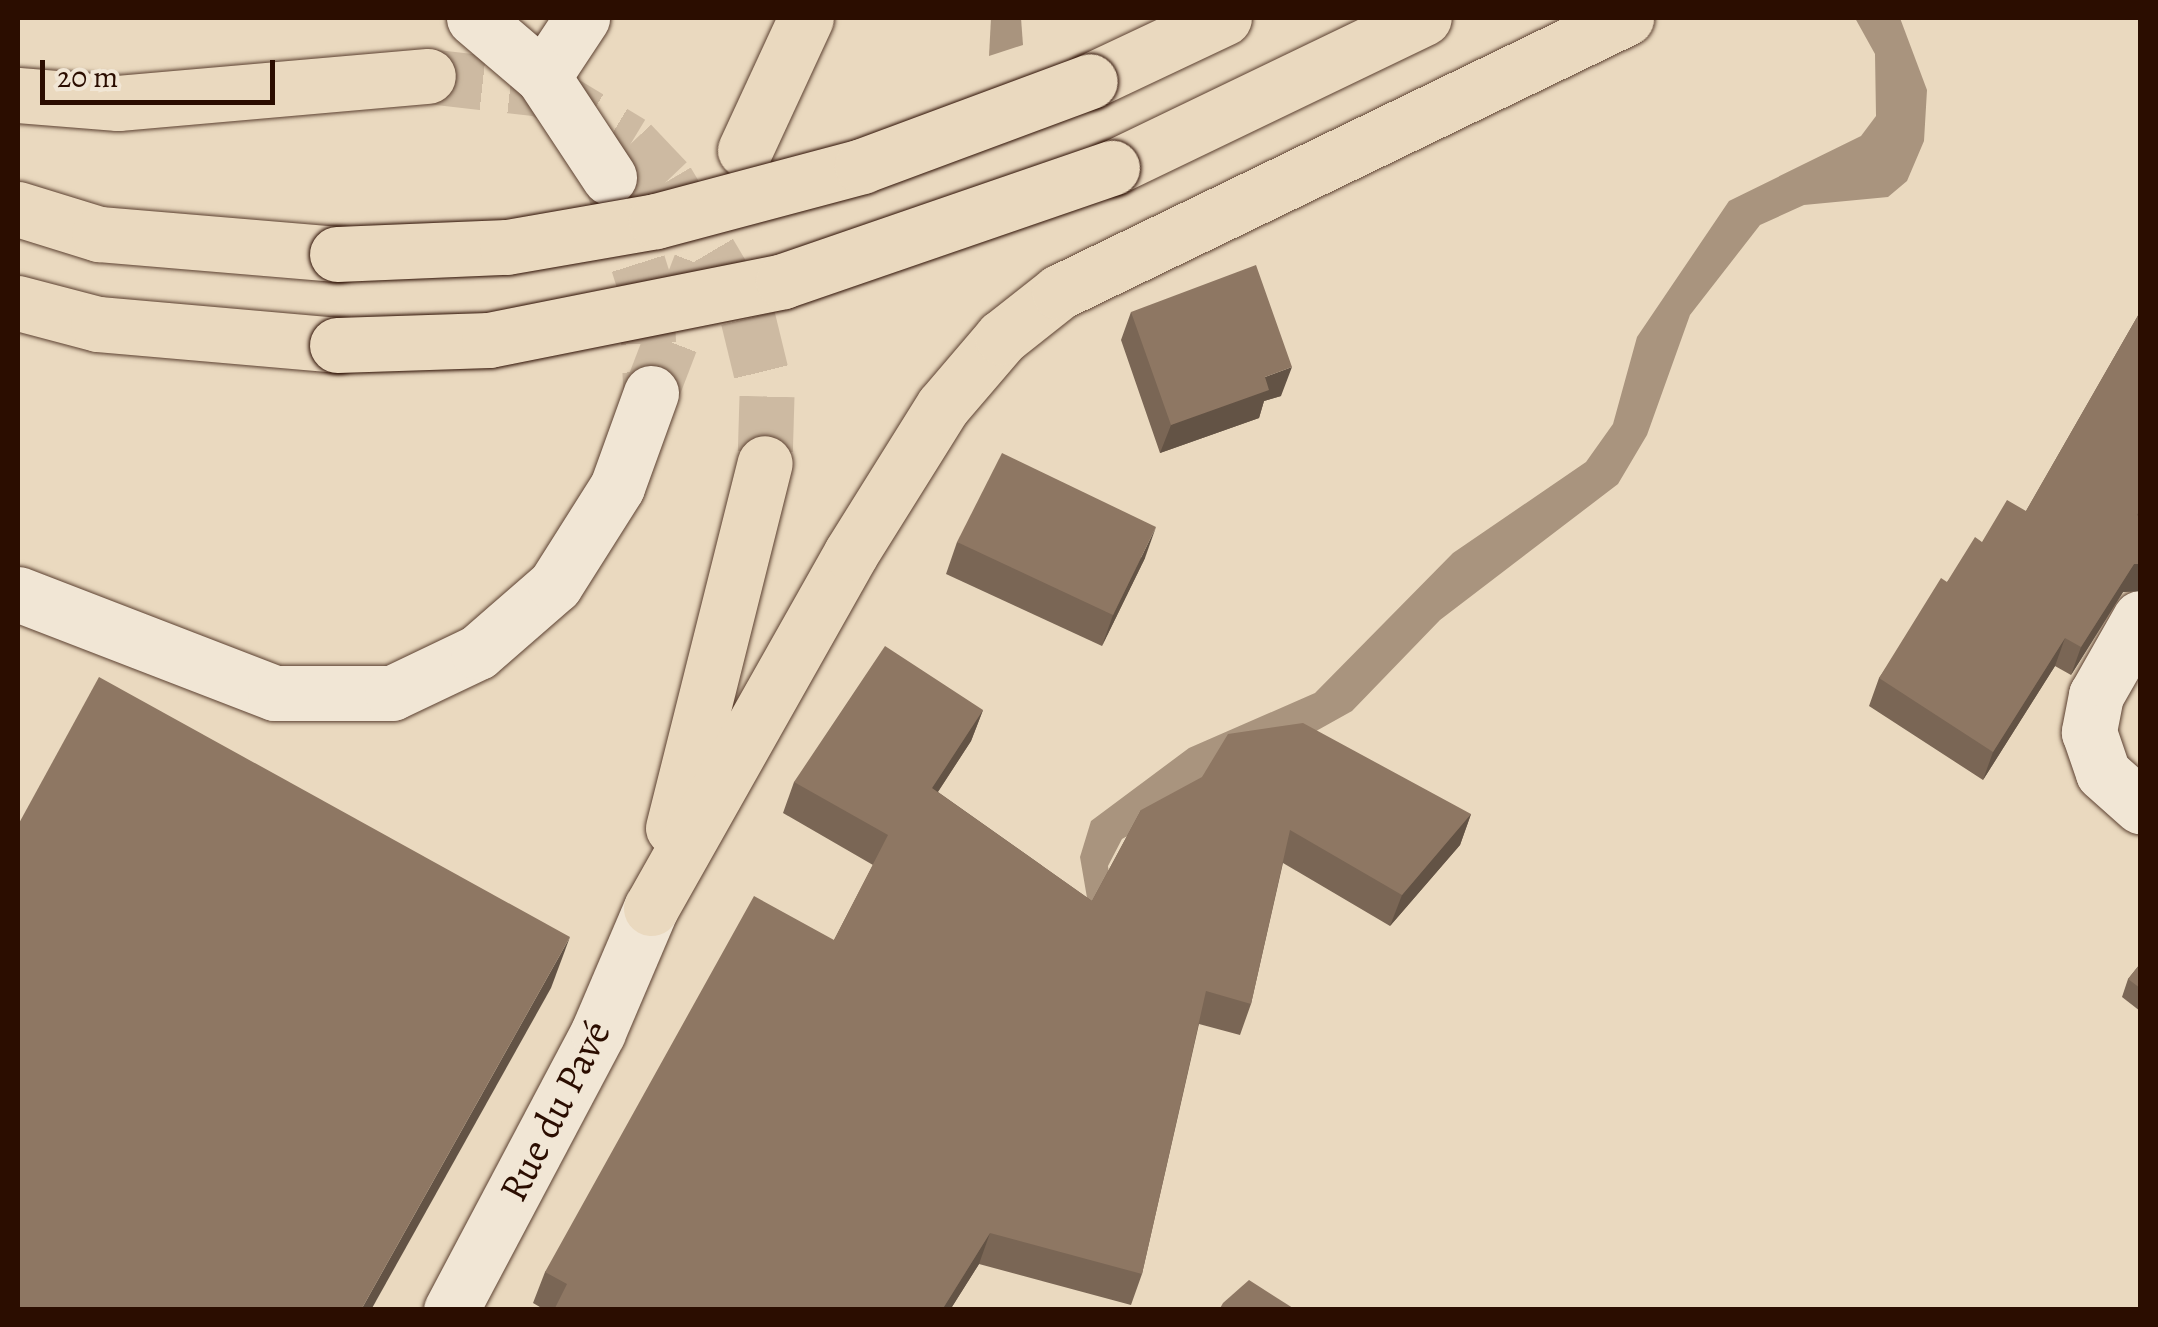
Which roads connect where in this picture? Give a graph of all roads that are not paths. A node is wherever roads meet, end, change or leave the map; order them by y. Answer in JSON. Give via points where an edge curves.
{"nodes":[{"id":1,"x":474,"y":18,"type":"edge"},
{"id":2,"x":582,"y":18,"type":"edge"},
{"id":3,"x":806,"y":18,"type":"edge"},
{"id":4,"x":1224,"y":18,"type":"edge"},
{"id":5,"x":1424,"y":18,"type":"edge"},
{"id":6,"x":1626,"y":18,"type":"edge"},
{"id":7,"x":428,"y":76,"type":"tunnel mouth"},
{"id":8,"x":544,"y":77,"type":"junction"},
{"id":9,"x":18,"y":95,"type":"edge"},
{"id":10,"x":745,"y":150,"type":"dead end"},
{"id":11,"x":609,"y":177,"type":"tunnel mouth"},
{"id":12,"x":18,"y":209,"type":"edge"},
{"id":13,"x":18,"y":303,"type":"edge"},
{"id":14,"x":651,"y":393,"type":"dead end"},
{"id":15,"x":765,"y":463,"type":"tunnel mouth"},
{"id":16,"x":18,"y":594,"type":"edge"},
{"id":17,"x":2140,"y":618,"type":"edge"},
{"id":18,"x":2140,"y":806,"type":"edge"},
{"id":19,"x":651,"y":908,"type":"junction"},
{"id":20,"x":453,"y":1309,"type":"edge"}],
"edges":[{"from":1,"to":8,"type":"main road"},
{"from":2,"to":8,"type":"main road"},
{"from":3,"to":10,"type":"highway"},
{"from":4,"to":12,"type":"highway","bridge":true,"via":[[1090,81],[862,166],[656,222],[507,248],[337,254],[99,234]]},
{"from":5,"to":13,"type":"highway","bridge":true,"via":[[1112,168],[783,281],[489,340],[337,345],[98,324]]},
{"from":6,"to":19,"type":"highway","via":[[1058,292],[1002,337],[944,406],[851,553]]},
{"from":7,"to":9,"type":"highway","via":[[118,103]]},
{"from":8,"to":11,"type":"main road"},
{"from":14,"to":16,"type":"main road","via":[[610,500],[555,586],[478,652],[392,693],[275,693]]},
{"from":15,"to":19,"type":"highway"},
{"from":17,"to":18,"type":"main road","via":[[2096,694],[2089,732],[2103,772]]},
{"from":19,"to":20,"type":"main road","name":"Rue du Pavé","via":[[598,1032]]}]}
